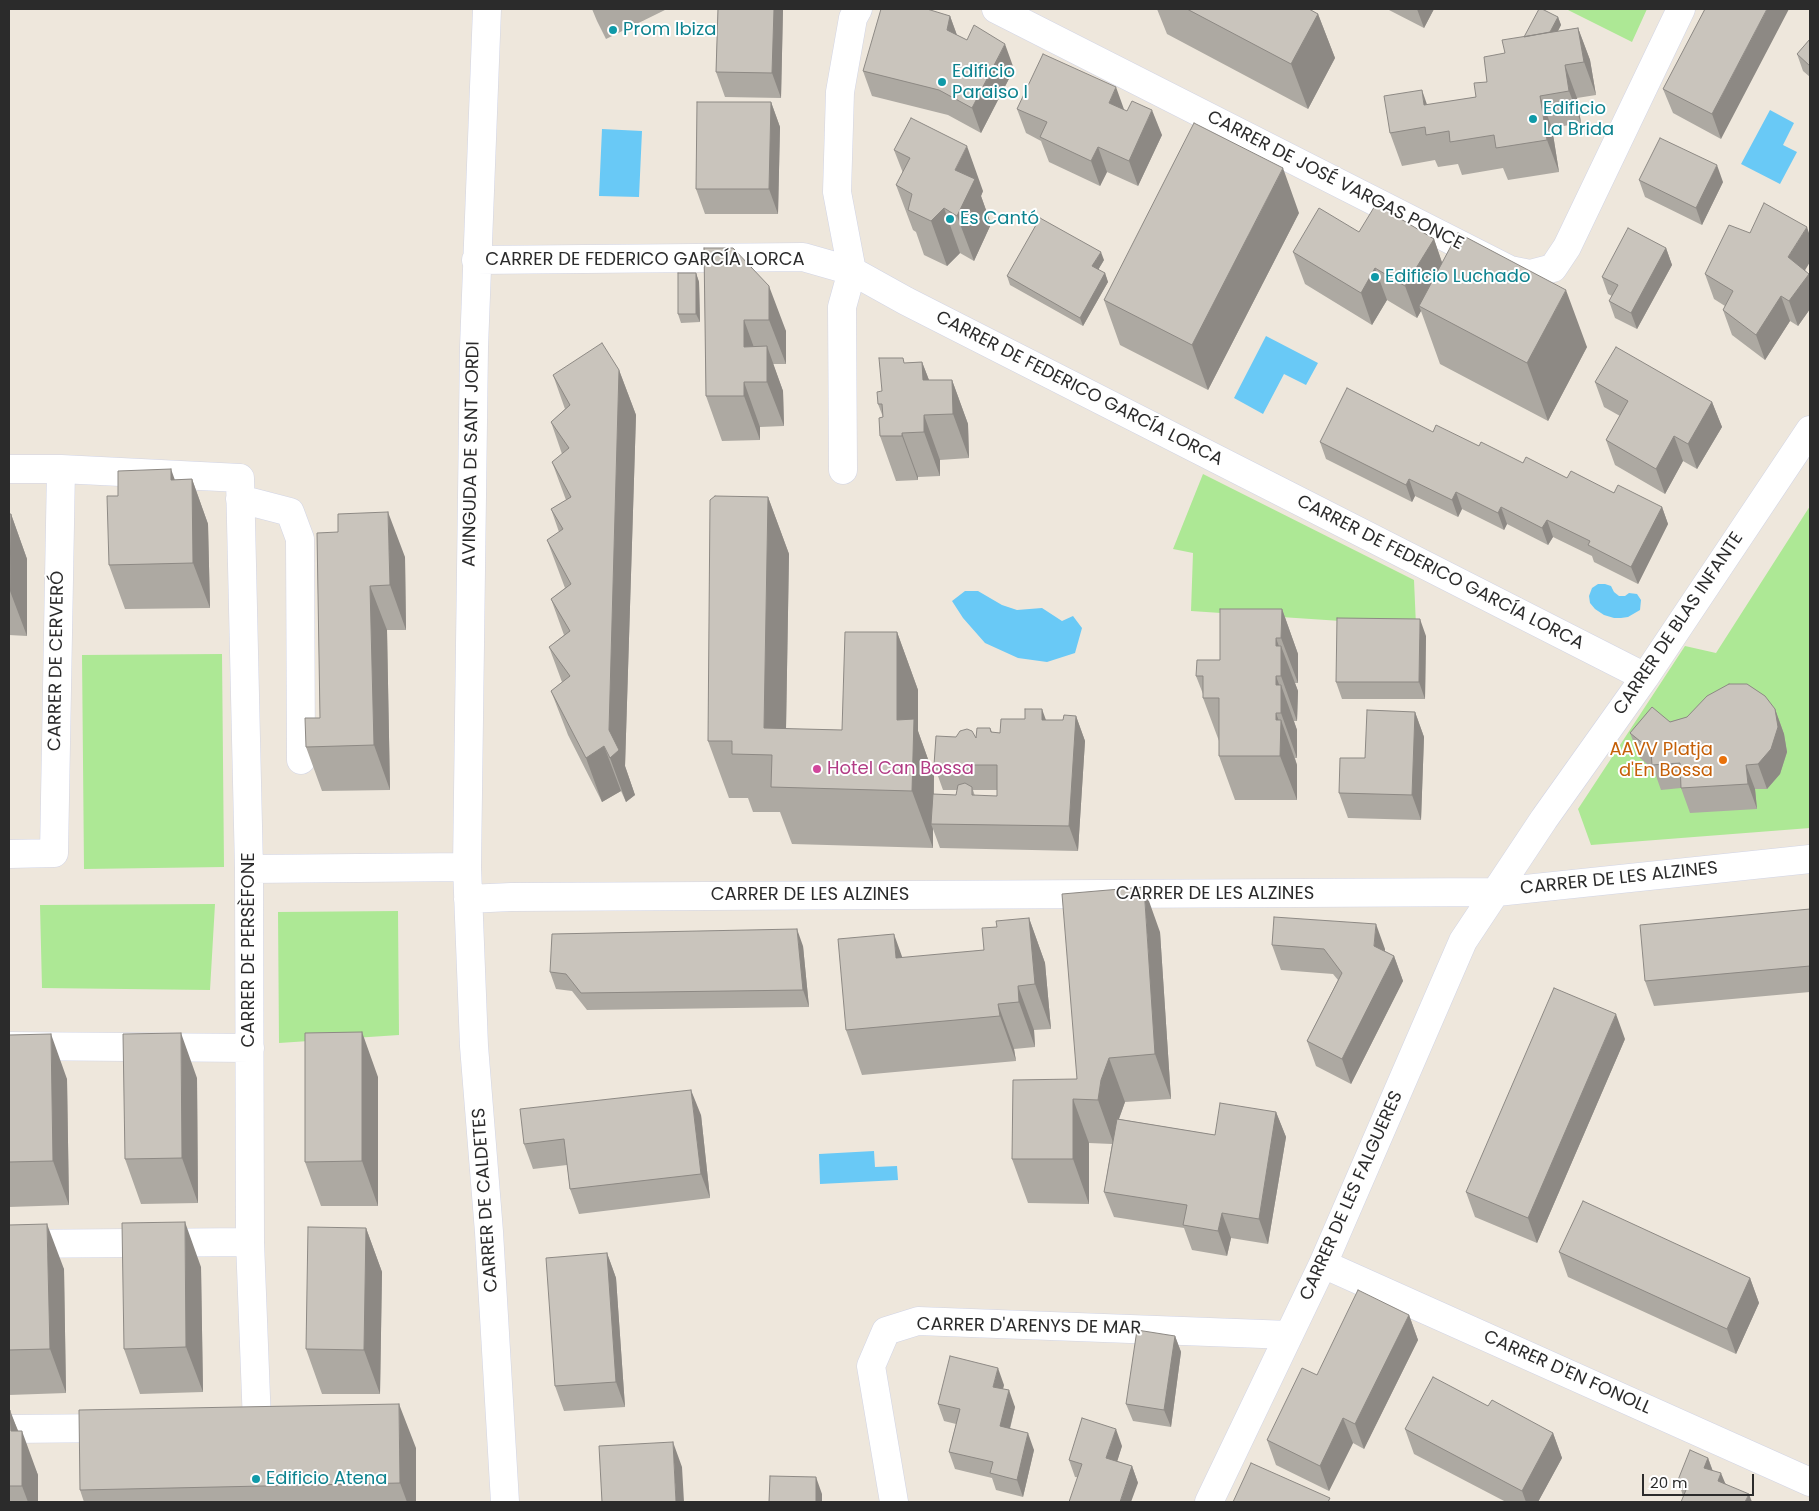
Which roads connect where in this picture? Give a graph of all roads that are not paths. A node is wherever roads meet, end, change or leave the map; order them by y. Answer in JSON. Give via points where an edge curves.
{"nodes":[{"id":1,"x":487,"y":9,"type":"edge"},
{"id":2,"x":858,"y":9,"type":"edge"},
{"id":3,"x":996,"y":9,"type":"edge"},
{"id":4,"x":1681,"y":9,"type":"edge"},
{"id":5,"x":476,"y":260,"type":"junction"},
{"id":6,"x":852,"y":270,"type":"junction"},
{"id":7,"x":1810,"y":430,"type":"edge"},
{"id":8,"x":61,"y":468,"type":"junction"},
{"id":9,"x":9,"y":469,"type":"edge"},
{"id":10,"x":843,"y":470,"type":"dead end"},
{"id":11,"x":240,"y":488,"type":"junction"},
{"id":12,"x":1645,"y":677,"type":"junction"},
{"id":13,"x":302,"y":760,"type":"dead end"},
{"id":14,"x":9,"y":854,"type":"edge"},
{"id":15,"x":1810,"y":859,"type":"edge"},
{"id":16,"x":467,"y":867,"type":"junction"},
{"id":17,"x":250,"y":869,"type":"junction"},
{"id":18,"x":1496,"y":892,"type":"junction"},
{"id":19,"x":468,"y":899,"type":"junction"},
{"id":20,"x":9,"y":1046,"type":"edge"},
{"id":21,"x":250,"y":1048,"type":"junction"},
{"id":22,"x":250,"y":1242,"type":"junction"},
{"id":23,"x":9,"y":1244,"type":"edge"},
{"id":24,"x":1323,"y":1264,"type":"junction"},
{"id":25,"x":1289,"y":1335,"type":"junction"},
{"id":26,"x":213,"y":1427,"type":"edge"},
{"id":27,"x":138,"y":1428,"type":"edge"},
{"id":28,"x":9,"y":1429,"type":"edge"},
{"id":29,"x":1810,"y":1482,"type":"edge"},
{"id":30,"x":504,"y":1502,"type":"edge"},
{"id":31,"x":894,"y":1502,"type":"edge"},
{"id":32,"x":1209,"y":1502,"type":"edge"}],
"edges":[{"from":1,"to":5,"type":"street","name":"AVINGUDA DE SANT JORDI"},
{"from":2,"to":6,"type":"street","via":[[853,18],[840,92],[837,192]]},
{"from":3,"to":4,"type":"street","name":"CARRER DE JOSÉ VARGAS PONCE","via":[[1510,270],[1530,274],[1553,268],[1567,247]]},
{"from":5,"to":6,"type":"street","name":"CARRER DE FEDERICO GARCÍA LORCA","via":[[804,257]]},
{"from":5,"to":16,"type":"street","name":"AVINGUDA DE SANT JORDI"},
{"from":6,"to":10,"type":"street","via":[[842,306]]},
{"from":6,"to":12,"type":"street","name":"CARRER DE FEDERICO GARCÍA LORCA","via":[[906,301]]},
{"from":7,"to":12,"type":"street","name":"CARRER DE BLAS INFANTE"},
{"from":8,"to":9,"type":"street"},
{"from":8,"to":11,"type":"street"},
{"from":8,"to":14,"type":"street","name":"CARRER DE CERVERÓ","via":[[54,853]]},
{"from":11,"to":13,"type":"street","via":[[290,512],[300,539]]},
{"from":11,"to":17,"type":"street","name":"CARRER DE PERSÈFONE"},
{"from":12,"to":18,"type":"street","name":"CARRER DE BLAS INFANTE"},
{"from":15,"to":18,"type":"street","name":"CARRER DE LES ALZINES"},
{"from":16,"to":17,"type":"street"},
{"from":16,"to":19,"type":"street","name":"AVINGUDA DE SANT JORDI"},
{"from":17,"to":21,"type":"street","name":"CARRER DE PERSÈFONE"},
{"from":18,"to":19,"type":"street","name":"CARRER DE LES ALZINES"},
{"from":18,"to":24,"type":"street","name":"CARRER DE LES FALGUERES","via":[[1463,941]]},
{"from":19,"to":30,"type":"street","name":"CARRER DE CALDETES","via":[[474,1046],[489,1232]]},
{"from":20,"to":21,"type":"street"},
{"from":21,"to":22,"type":"street","name":"CARRER DE PERSÈFONE"},
{"from":22,"to":23,"type":"street"},
{"from":22,"to":26,"type":"street","name":"CARRER DE PERSÈFONE","via":[[257,1423]]},
{"from":24,"to":25,"type":"street","name":"CARRER DE LES FALGUERES"},
{"from":24,"to":29,"type":"street","name":"CARRER D'EN FONOLL"},
{"from":25,"to":31,"type":"street","name":"CARRER D'ARENYS DE MAR","via":[[918,1321],[886,1331],[870,1366]]},
{"from":25,"to":32,"type":"street","name":"CARRER DE LES FALGUERES"},
{"from":27,"to":28,"type":"street"}]}
